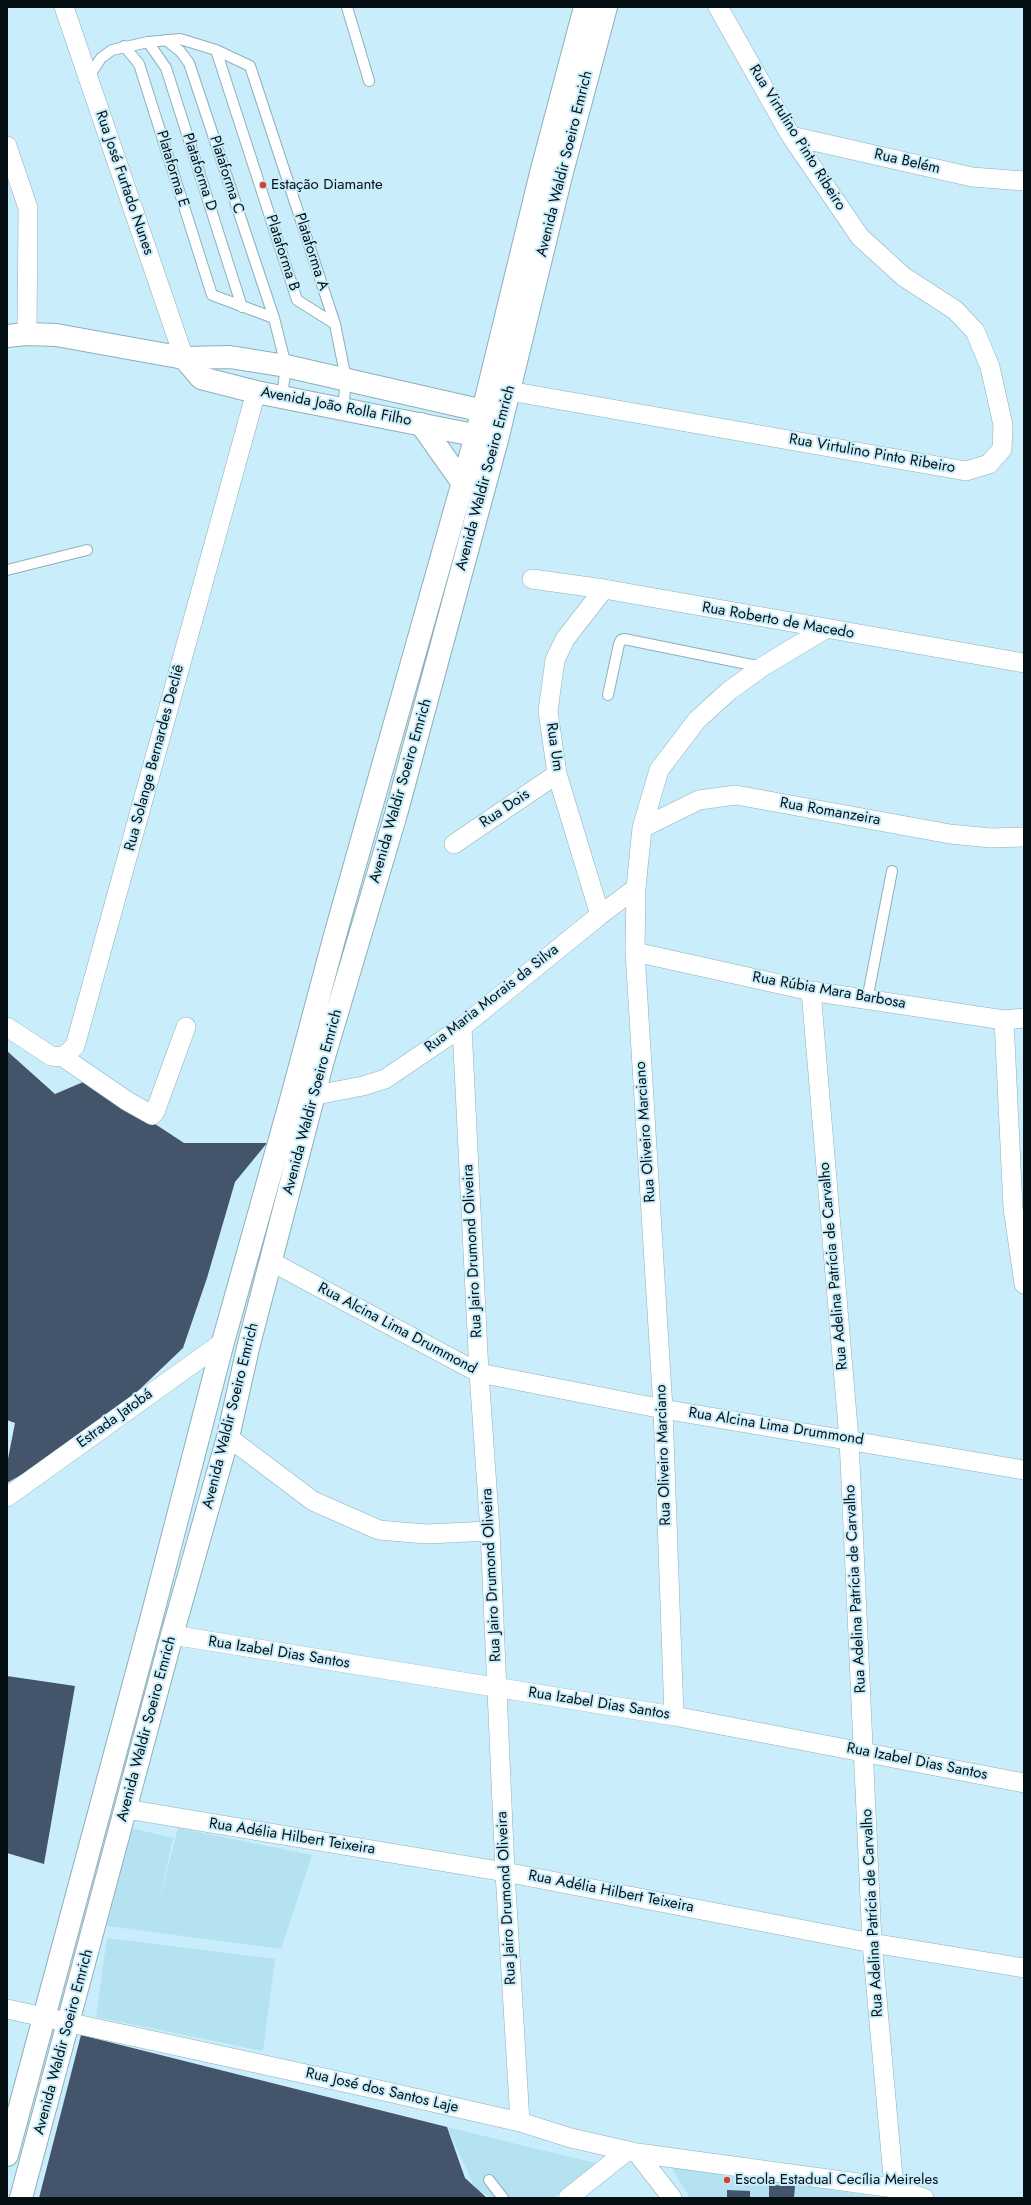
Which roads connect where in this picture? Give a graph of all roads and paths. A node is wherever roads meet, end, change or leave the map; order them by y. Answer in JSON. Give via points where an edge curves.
{"nodes":[{"id":1,"x":64,"y":7,"type":"edge"},
{"id":2,"x":80,"y":7,"type":"edge"},
{"id":3,"x":347,"y":7,"type":"edge"},
{"id":4,"x":585,"y":7,"type":"edge"},
{"id":5,"x":606,"y":7,"type":"edge"},
{"id":6,"x":718,"y":7,"type":"edge"},
{"id":7,"x":166,"y":40,"type":"junction"},
{"id":8,"x":75,"y":42,"type":"junction"},
{"id":9,"x":148,"y":42,"type":"junction"},
{"id":10,"x":124,"y":46,"type":"junction"},
{"id":11,"x":216,"y":50,"type":"junction"},
{"id":12,"x":88,"y":78,"type":"junction"},
{"id":13,"x":369,"y":81,"type":"dead end"},
{"id":14,"x":792,"y":136,"type":"junction"},
{"id":15,"x":7,"y":146,"type":"edge"},
{"id":16,"x":1024,"y":181,"type":"edge"},
{"id":17,"x":242,"y":307,"type":"junction"},
{"id":18,"x":274,"y":318,"type":"junction"},
{"id":19,"x":335,"y":324,"type":"junction"},
{"id":20,"x":17,"y":335,"type":"edge"},
{"id":21,"x":184,"y":358,"type":"junction"},
{"id":22,"x":286,"y":366,"type":"junction"},
{"id":23,"x":346,"y":379,"type":"junction"},
{"id":24,"x":509,"y":391,"type":"junction"},
{"id":25,"x":256,"y":392,"type":"junction"},
{"id":26,"x":282,"y":396,"type":"junction"},
{"id":27,"x":343,"y":409,"type":"junction"},
{"id":28,"x":493,"y":413,"type":"junction"},
{"id":29,"x":421,"y":424,"type":"junction"},
{"id":30,"x":476,"y":434,"type":"junction"},
{"id":31,"x":497,"y":440,"type":"junction"},
{"id":32,"x":462,"y":482,"type":"junction"},
{"id":33,"x":87,"y":550,"type":"dead end"},
{"id":34,"x":7,"y":570,"type":"edge"},
{"id":35,"x":532,"y":579,"type":"dead end"},
{"id":36,"x":604,"y":590,"type":"junction"},
{"id":37,"x":825,"y":629,"type":"junction"},
{"id":38,"x":1024,"y":663,"type":"edge"},
{"id":39,"x":762,"y":667,"type":"junction"},
{"id":40,"x":608,"y":696,"type":"dead end"},
{"id":41,"x":557,"y":774,"type":"junction"},
{"id":42,"x":642,"y":828,"type":"junction"},
{"id":43,"x":1024,"y":837,"type":"edge"},
{"id":44,"x":454,"y":844,"type":"dead end"},
{"id":45,"x":892,"y":871,"type":"dead end"},
{"id":46,"x":636,"y":888,"type":"junction"},
{"id":47,"x":600,"y":914,"type":"junction"},
{"id":48,"x":635,"y":952,"type":"junction"},
{"id":49,"x":811,"y":991,"type":"junction"},
{"id":50,"x":867,"y":1000,"type":"junction"},
{"id":51,"x":1024,"y":1018,"type":"edge"},
{"id":52,"x":1004,"y":1020,"type":"junction"},
{"id":53,"x":7,"y":1027,"type":"edge"},
{"id":54,"x":186,"y":1027,"type":"dead end"},
{"id":55,"x":462,"y":1027,"type":"junction"},
{"id":56,"x":63,"y":1057,"type":"junction"},
{"id":57,"x":314,"y":1095,"type":"junction"},
{"id":58,"x":291,"y":1100,"type":"junction"},
{"id":59,"x":1019,"y":1208,"type":"edge"},
{"id":60,"x":270,"y":1261,"type":"junction"},
{"id":61,"x":1024,"y":1284,"type":"edge"},
{"id":62,"x":223,"y":1342,"type":"junction"},
{"id":63,"x":479,"y":1373,"type":"junction"},
{"id":64,"x":663,"y":1409,"type":"junction"},
{"id":65,"x":228,"y":1436,"type":"junction"},
{"id":66,"x":849,"y":1439,"type":"junction"},
{"id":67,"x":1024,"y":1470,"type":"edge"},
{"id":68,"x":8,"y":1500,"type":"edge"},
{"id":69,"x":490,"y":1531,"type":"junction"},
{"id":70,"x":172,"y":1635,"type":"junction"},
{"id":71,"x":498,"y":1687,"type":"junction"},
{"id":72,"x":674,"y":1716,"type":"junction"},
{"id":73,"x":864,"y":1751,"type":"junction"},
{"id":74,"x":1024,"y":1783,"type":"edge"},
{"id":75,"x":126,"y":1809,"type":"junction"},
{"id":76,"x":505,"y":1872,"type":"junction"},
{"id":77,"x":872,"y":1943,"type":"junction"},
{"id":78,"x":1024,"y":1968,"type":"edge"},
{"id":79,"x":7,"y":2009,"type":"edge"},
{"id":80,"x":44,"y":2017,"type":"junction"},
{"id":81,"x":68,"y":2023,"type":"junction"},
{"id":82,"x":520,"y":2122,"type":"junction"},
{"id":83,"x":632,"y":2152,"type":"junction"},
{"id":84,"x":7,"y":2155,"type":"edge"},
{"id":85,"x":489,"y":2180,"type":"dead end"},
{"id":86,"x":894,"y":2188,"type":"junction"},
{"id":87,"x":22,"y":2198,"type":"edge"},
{"id":88,"x":503,"y":2198,"type":"edge"},
{"id":89,"x":568,"y":2198,"type":"edge"},
{"id":90,"x":672,"y":2198,"type":"edge"},
{"id":91,"x":924,"y":2198,"type":"edge"}],
"edges":[{"from":1,"to":8,"type":"street","name":"Rua José Furtado Nunes"},
{"from":2,"to":8,"type":"street"},
{"from":3,"to":13,"type":"lane"},
{"from":4,"to":28,"type":"main road","name":"Avenida Waldir Soeiro Emrich","via":[[543,165]]},
{"from":5,"to":24,"type":"main road","name":"Avenida Waldir Soeiro Emrich","via":[[561,176]]},
{"from":6,"to":14,"type":"street","name":"Rua Virtulino Pinto Ribeiro"},
{"from":7,"to":9,"type":"lane"},
{"from":7,"to":11,"type":"lane","via":[[180,39]]},
{"from":7,"to":18,"type":"lane","name":"Plataforma C","via":[[180,51],[189,63]]},
{"from":8,"to":12,"type":"street","name":"Rua José Furtado Nunes"},
{"from":9,"to":10,"type":"lane"},
{"from":9,"to":17,"type":"lane","name":"Plataforma D","via":[[166,68]]},
{"from":10,"to":12,"type":"lane","via":[[112,50],[101,58]]},
{"from":10,"to":17,"type":"lane","name":"Plataforma E","via":[[139,64],[212,295]]},
{"from":11,"to":19,"type":"lane","name":"Plataforma B","via":[[297,300]]},
{"from":11,"to":19,"type":"lane","name":"Plataforma A","via":[[250,66]]},
{"from":12,"to":21,"type":"street","name":"Rua José Furtado Nunes"},
{"from":14,"to":16,"type":"street","name":"Rua Belém","via":[[972,177]]},
{"from":14,"to":24,"type":"street","name":"Rua Virtulino Pinto Ribeiro","via":[[860,236],[904,277],[955,310],[976,331],[990,367],[1004,426],[1002,449],[989,464],[966,470]]},
{"from":15,"to":20,"type":"street","via":[[28,208]]},
{"from":17,"to":18,"type":"lane"},
{"from":18,"to":22,"type":"lane","name":"Plataforma C"},
{"from":19,"to":23,"type":"lane","name":"Plataforma A"},
{"from":20,"to":21,"type":"main road","name":"Avenida João Rolla Filho","via":[[56,335]]},
{"from":21,"to":22,"type":"main road","name":"Avenida João Rolla Filho","via":[[230,357]]},
{"from":21,"to":25,"type":"main road","name":"Avenida João Rolla Filho","via":[[201,378]]},
{"from":22,"to":23,"type":"main road","name":"Avenida João Rolla Filho"},
{"from":22,"to":26,"type":"lane"},
{"from":23,"to":27,"type":"lane","name":"Plataforma A"},
{"from":23,"to":28,"type":"main road","name":"Avenida João Rolla Filho"},
{"from":24,"to":28,"type":"main road","name":"Avenida Waldir Soeiro Emrich"},
{"from":25,"to":26,"type":"main road","name":"Avenida João Rolla Filho"},
{"from":25,"to":56,"type":"street","name":"Rua Solange Bernardes Decliê","via":[[80,1028],[74,1046]]},
{"from":26,"to":27,"type":"main road","name":"Avenida João Rolla Filho"},
{"from":27,"to":29,"type":"main road","name":"Avenida João Rolla Filho"},
{"from":28,"to":30,"type":"main road","name":"Avenida Waldir Soeiro Emrich"},
{"from":28,"to":31,"type":"main road","name":"Avenida Waldir Soeiro Emrich"},
{"from":29,"to":30,"type":"main road","name":"Avenida João Rolla Filho"},
{"from":29,"to":32,"type":"main road"},
{"from":30,"to":31,"type":"main road","name":"Avenida João Rolla Filho"},
{"from":30,"to":32,"type":"main road","name":"Avenida Waldir Soeiro Emrich"},
{"from":31,"to":57,"type":"main road","name":"Avenida Waldir Soeiro Emrich","via":[[396,814]]},
{"from":32,"to":58,"type":"main road","name":"Avenida Waldir Soeiro Emrich"},
{"from":33,"to":34,"type":"lane"},
{"from":35,"to":36,"type":"street","name":"Rua Roberto de Macedo"},
{"from":36,"to":37,"type":"street","name":"Rua Roberto de Macedo"},
{"from":36,"to":41,"type":"street","name":"Rua Um","via":[[565,639],[555,660],[548,711]]},
{"from":37,"to":38,"type":"street","name":"Rua Roberto de Macedo"},
{"from":37,"to":39,"type":"street","name":"Rua Oliveiro Marciano"},
{"from":39,"to":40,"type":"lane","via":[[624,639],[619,644]]},
{"from":39,"to":42,"type":"street","name":"Rua Oliveiro Marciano","via":[[697,720],[659,770]]},
{"from":41,"to":44,"type":"street","name":"Rua Dois"},
{"from":41,"to":47,"type":"street","name":"Rua Um"},
{"from":42,"to":43,"type":"street","name":"Rua Romanzeira","via":[[699,800],[736,795],[950,834],[990,838]]},
{"from":42,"to":46,"type":"street","name":"Rua Oliveiro Marciano"},
{"from":45,"to":50,"type":"lane"},
{"from":46,"to":47,"type":"street","name":"Rua Maria Morais da Silva"},
{"from":46,"to":48,"type":"street","name":"Rua Oliveiro Marciano"},
{"from":47,"to":55,"type":"street","name":"Rua Maria Morais da Silva"},
{"from":48,"to":49,"type":"street","name":"Rua Rúbia Mara Barbosa"},
{"from":48,"to":64,"type":"street","name":"Rua Oliveiro Marciano"},
{"from":49,"to":50,"type":"street","name":"Rua Rúbia Mara Barbosa"},
{"from":49,"to":66,"type":"street","name":"Rua Adelina Patrícia de Carvalho"},
{"from":50,"to":52,"type":"street","name":"Rua Rúbia Mara Barbosa"},
{"from":51,"to":52,"type":"street","name":"Rua Rúbia Mara Barbosa"},
{"from":52,"to":59,"type":"street"},
{"from":53,"to":56,"type":"street","via":[[51,1056]]},
{"from":54,"to":56,"type":"street","via":[[152,1115]]},
{"from":55,"to":57,"type":"street","name":"Rua Maria Morais da Silva","via":[[385,1079]]},
{"from":55,"to":63,"type":"street","name":"Rua Jairo Drumond Oliveira"},
{"from":57,"to":58,"type":"street","name":"Rua Maria Morais da Silva"},
{"from":57,"to":60,"type":"main road","name":"Avenida Waldir Soeiro Emrich"},
{"from":58,"to":62,"type":"main road","name":"Avenida Waldir Soeiro Emrich"},
{"from":59,"to":61,"type":"street"},
{"from":60,"to":63,"type":"street","name":"Rua Alcina Lima Drummond"},
{"from":60,"to":65,"type":"main road","name":"Avenida Waldir Soeiro Emrich"},
{"from":62,"to":68,"type":"street","name":"Estrada Jatobá"},
{"from":62,"to":80,"type":"main road","name":"Avenida Waldir Soeiro Emrich"},
{"from":63,"to":64,"type":"street","name":"Rua Alcina Lima Drummond"},
{"from":63,"to":69,"type":"street","name":"Rua Jairo Drumond Oliveira"},
{"from":64,"to":66,"type":"street","name":"Rua Alcina Lima Drummond"},
{"from":64,"to":72,"type":"street","name":"Rua Oliveiro Marciano"},
{"from":65,"to":69,"type":"street","via":[[313,1501],[379,1530],[426,1534]]},
{"from":65,"to":70,"type":"main road","name":"Avenida Waldir Soeiro Emrich"},
{"from":66,"to":67,"type":"street","name":"Rua Alcina Lima Drummond"},
{"from":66,"to":73,"type":"street","name":"Rua Adelina Patrícia de Carvalho"},
{"from":69,"to":71,"type":"street","name":"Rua Jairo Drumond Oliveira"},
{"from":70,"to":71,"type":"street","name":"Rua Izabel Dias Santos"},
{"from":70,"to":75,"type":"main road","name":"Avenida Waldir Soeiro Emrich"},
{"from":71,"to":72,"type":"street","name":"Rua Izabel Dias Santos"},
{"from":71,"to":76,"type":"street","name":"Rua Jairo Drumond Oliveira"},
{"from":72,"to":73,"type":"street","name":"Rua Izabel Dias Santos"},
{"from":73,"to":74,"type":"street","name":"Rua Izabel Dias Santos"},
{"from":73,"to":77,"type":"street","name":"Rua Adelina Patrícia de Carvalho"},
{"from":75,"to":76,"type":"street","name":"Rua Adélia Hilbert Teixeira"},
{"from":75,"to":81,"type":"main road","name":"Avenida Waldir Soeiro Emrich"},
{"from":76,"to":77,"type":"street","name":"Rua Adélia Hilbert Teixeira"},
{"from":76,"to":82,"type":"street","name":"Rua Jairo Drumond Oliveira"},
{"from":77,"to":78,"type":"street","name":"Rua Adélia Hilbert Teixeira"},
{"from":77,"to":86,"type":"street","name":"Rua Adelina Patrícia de Carvalho"},
{"from":79,"to":80,"type":"street","name":"Rua José dos Santos Laje"},
{"from":80,"to":81,"type":"street","name":"Rua José dos Santos Laje"},
{"from":80,"to":84,"type":"main road","name":"Avenida Waldir Soeiro Emrich"},
{"from":81,"to":82,"type":"street","name":"Rua José dos Santos Laje"},
{"from":81,"to":87,"type":"main road","name":"Avenida Waldir Soeiro Emrich"},
{"from":82,"to":83,"type":"street","name":"Rua José dos Santos Laje","via":[[571,2138]]},
{"from":83,"to":86,"type":"street","name":"Rua José dos Santos Laje"},
{"from":83,"to":89,"type":"street"},
{"from":83,"to":90,"type":"street"},
{"from":85,"to":88,"type":"lane"},
{"from":86,"to":91,"type":"street","name":"Rua José dos Santos Laje"}]}
